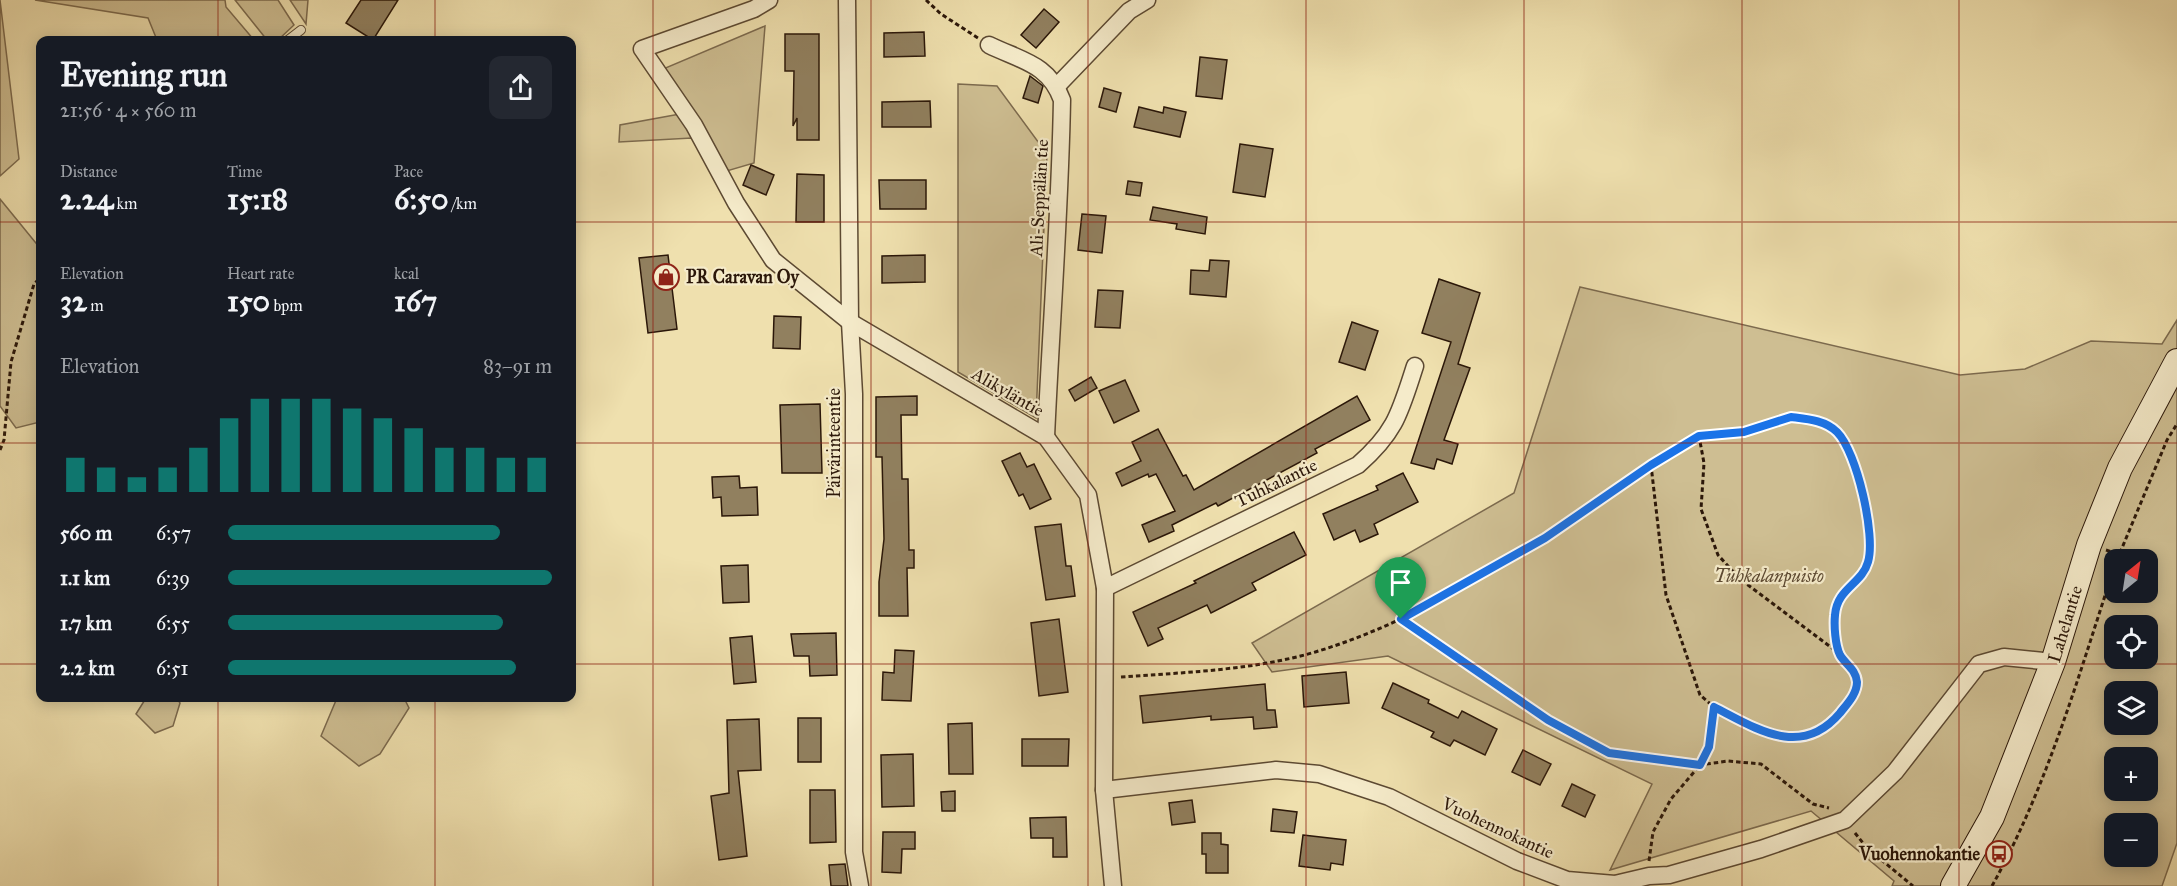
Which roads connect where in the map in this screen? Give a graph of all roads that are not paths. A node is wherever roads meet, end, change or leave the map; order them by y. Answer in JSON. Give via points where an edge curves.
{"nodes":[{"id":1,"x":769,"y":0,"type":"edge"},
{"id":2,"x":847,"y":0,"type":"edge"},
{"id":3,"x":1148,"y":0,"type":"edge"},
{"id":4,"x":753,"y":4,"type":"edge"},
{"id":5,"x":301,"y":30,"type":"dead end"},
{"id":6,"x":293,"y":36,"type":"edge"},
{"id":7,"x":989,"y":45,"type":"road end"},
{"id":8,"x":1057,"y":86,"type":"junction"},
{"id":9,"x":850,"y":322,"type":"junction"},
{"id":10,"x":2177,"y":361,"type":"edge"},
{"id":11,"x":1415,"y":366,"type":"dead end"},
{"id":12,"x":1046,"y":437,"type":"junction"},
{"id":13,"x":1105,"y":588,"type":"junction"},
{"id":14,"x":2053,"y":662,"type":"junction"},
{"id":15,"x":1104,"y":790,"type":"junction"},
{"id":16,"x":1670,"y":881,"type":"edge"},
{"id":17,"x":860,"y":886,"type":"edge"},
{"id":18,"x":1113,"y":886,"type":"edge"},
{"id":19,"x":1953,"y":886,"type":"edge"}],
"edges":[{"from":1,"to":4,"type":"street"},
{"from":2,"to":9,"type":"street","name":"Päivärinteentie"},
{"from":3,"to":8,"type":"street","via":[[1129,11]]},
{"from":4,"to":9,"type":"street","name":"Alikyläntie","via":[[642,49],[694,125],[736,203],[773,260]]},
{"from":5,"to":6,"type":"lane"},
{"from":7,"to":8,"type":"street","via":[[1046,72]]},
{"from":8,"to":12,"type":"street","name":"Ali-Seppälän tie","via":[[1062,100],[1060,194]]},
{"from":9,"to":12,"type":"street","name":"Alikyläntie"},
{"from":9,"to":17,"type":"street","name":"Päivärinteentie","via":[[854,394],[854,852]]},
{"from":10,"to":14,"type":"main road","name":"Lahelantie","via":[[2120,468],[2089,545]]},
{"from":11,"to":13,"type":"street","name":"Tuhkalantie","via":[[1400,414],[1382,445],[1358,465]]},
{"from":12,"to":13,"type":"street","name":"Alikyläntie","via":[[1088,495]]},
{"from":13,"to":15,"type":"street","name":"Alikyläntie"},
{"from":14,"to":16,"type":"street","name":"Vuohennokantie","via":[[2004,657],[1979,664],[1895,772],[1845,820]]},
{"from":14,"to":19,"type":"main road","name":"Lahelantie","via":[[1992,818]]},
{"from":15,"to":16,"type":"street","name":"Vuohennokantie","via":[[1276,770],[1319,774],[1389,797],[1517,861],[1567,880],[1615,884],[1649,876]]},
{"from":15,"to":18,"type":"street","name":"Alikyläntie"}]}
